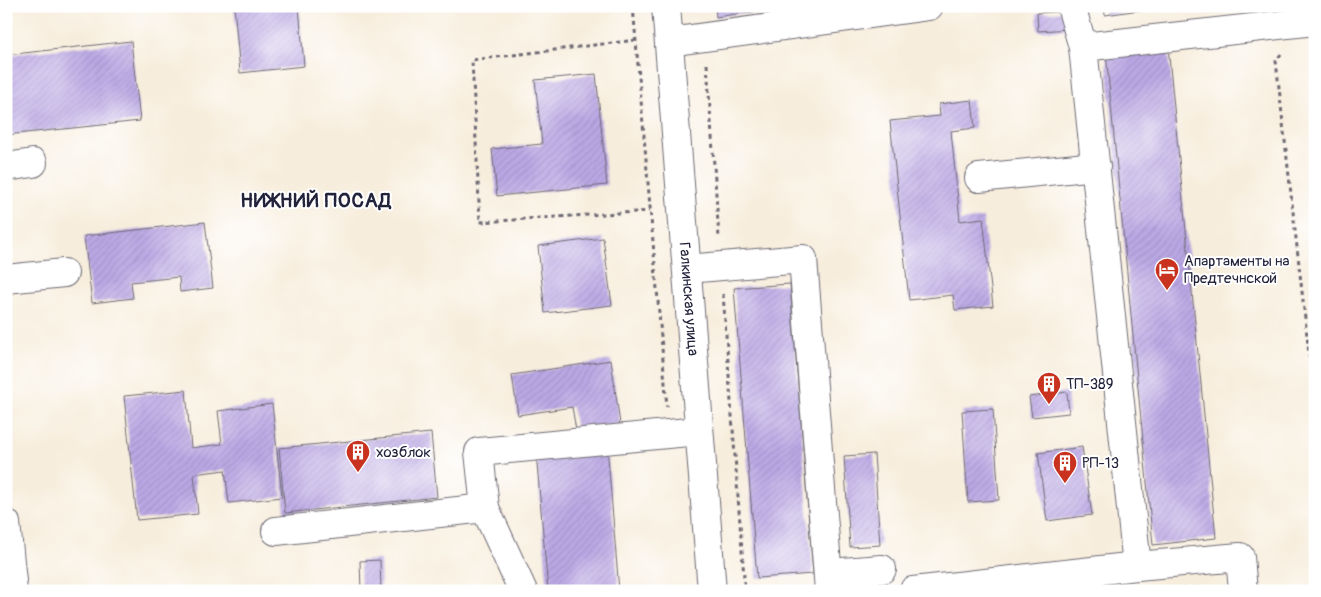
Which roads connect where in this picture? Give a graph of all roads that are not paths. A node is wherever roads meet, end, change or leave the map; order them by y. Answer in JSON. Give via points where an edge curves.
{"nodes":[{"id":1,"x":666,"y":6,"type":"edge"},
{"id":2,"x":929,"y":6,"type":"edge"},
{"id":3,"x":1071,"y":6,"type":"edge"},
{"id":4,"x":1310,"y":21,"type":"edge"},
{"id":5,"x":669,"y":42,"type":"junction"},
{"id":6,"x":1083,"y":47,"type":"junction"},
{"id":7,"x":1096,"y":166,"type":"junction"},
{"id":8,"x":979,"y":178,"type":"dead end"},
{"id":9,"x":687,"y":269,"type":"junction"},
{"id":10,"x":64,"y":273,"type":"dead end"},
{"id":11,"x":6,"y":279,"type":"edge"},
{"id":12,"x":699,"y":431,"type":"junction"},
{"id":13,"x":485,"y":508,"type":"junction"},
{"id":14,"x":6,"y":523,"type":"edge"},
{"id":15,"x":276,"y":531,"type":"dead end"},
{"id":16,"x":1137,"y":566,"type":"junction"},
{"id":17,"x":882,"y":569,"type":"dead end"},
{"id":18,"x":13,"y":591,"type":"edge"},
{"id":19,"x":523,"y":591,"type":"edge"},
{"id":20,"x":712,"y":591,"type":"edge"},
{"id":21,"x":829,"y":591,"type":"edge"},
{"id":22,"x":833,"y":591,"type":"edge"},
{"id":23,"x":913,"y":591,"type":"edge"},
{"id":24,"x":1243,"y":591,"type":"edge"}],
"edges":[{"from":1,"to":5,"type":"street","name":"Галкинская улица"},
{"from":2,"to":5,"type":"street"},
{"from":3,"to":6,"type":"street"},
{"from":4,"to":6,"type":"street"},
{"from":5,"to":9,"type":"street","name":"Галкинская улица"},
{"from":6,"to":7,"type":"street"},
{"from":7,"to":8,"type":"street"},
{"from":7,"to":16,"type":"street"},
{"from":9,"to":12,"type":"street","name":"Галкинская улица"},
{"from":9,"to":21,"type":"street","via":[[804,259]]},
{"from":10,"to":11,"type":"street"},
{"from":12,"to":13,"type":"street","via":[[480,452]]},
{"from":12,"to":20,"type":"street","name":"Галкинская улица"},
{"from":13,"to":15,"type":"street"},
{"from":13,"to":19,"type":"street"},
{"from":14,"to":18,"type":"street"},
{"from":16,"to":23,"type":"street"},
{"from":16,"to":24,"type":"street","via":[[1240,557]]},
{"from":17,"to":22,"type":"street","via":[[842,572]]}]}
